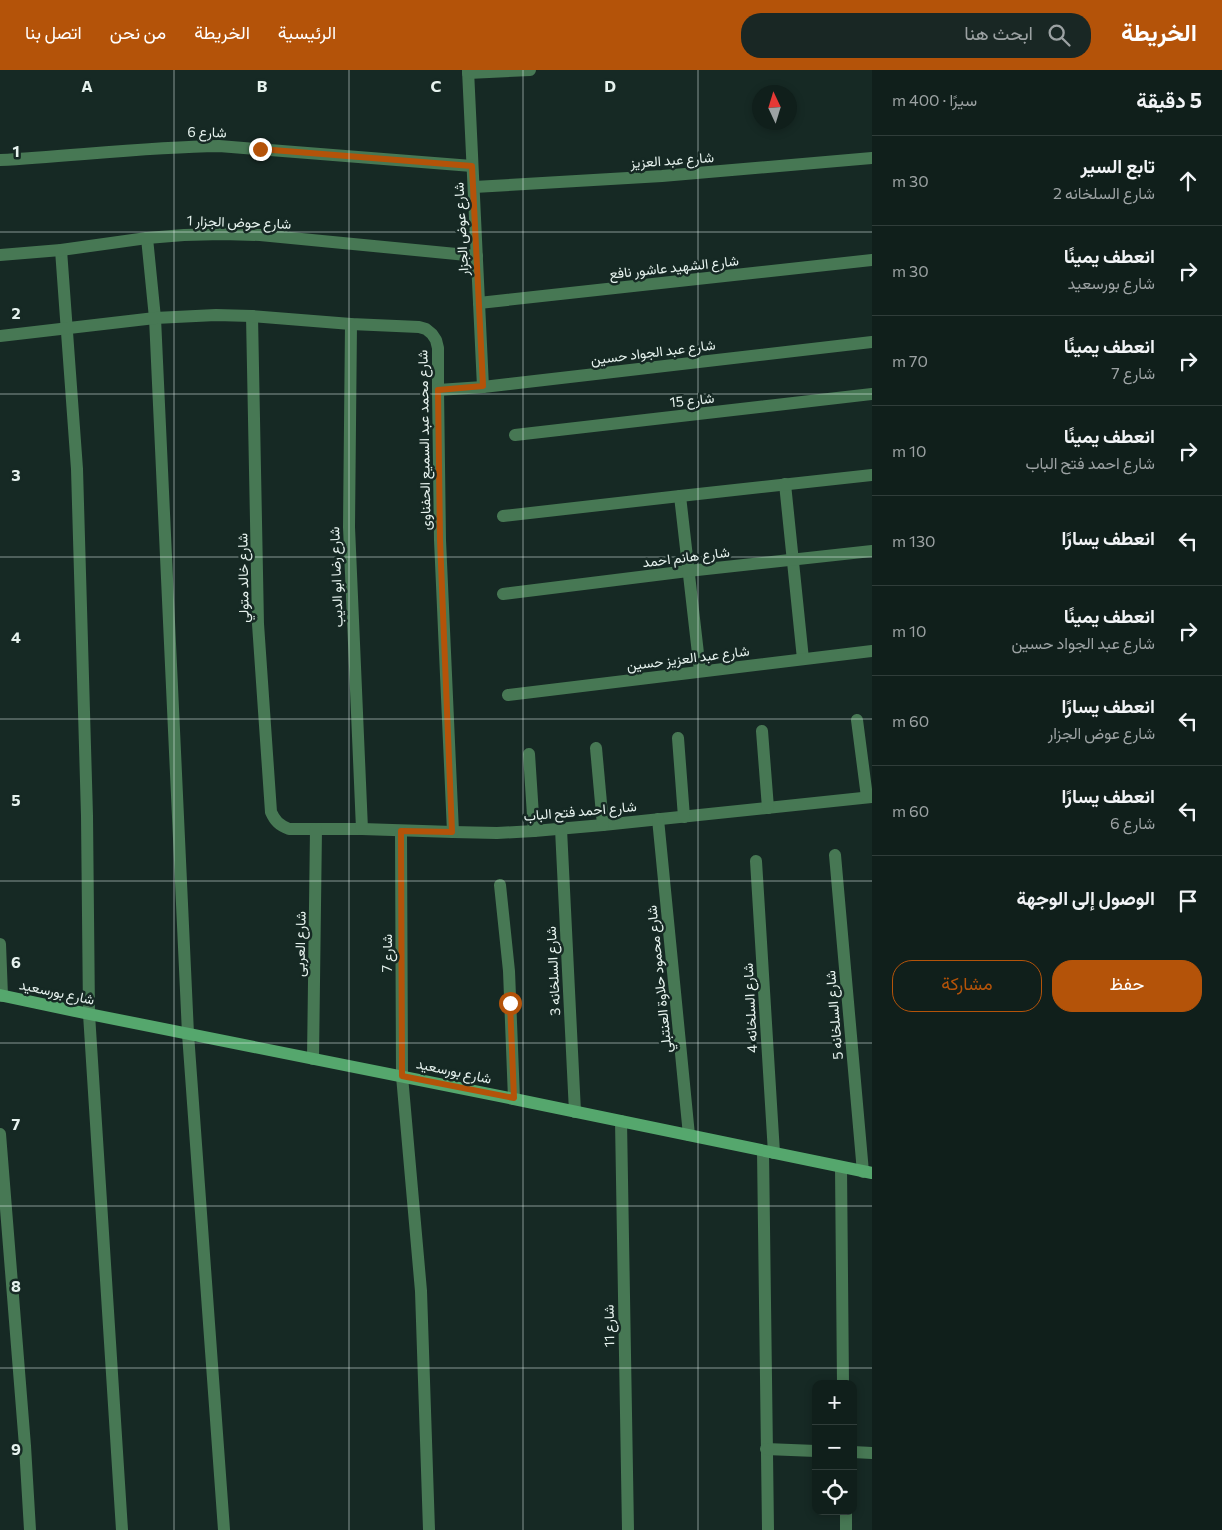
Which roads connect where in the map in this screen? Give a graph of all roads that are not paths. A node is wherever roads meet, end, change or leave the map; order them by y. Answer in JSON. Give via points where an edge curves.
{"nodes":[{"id":1,"x":530,"y":70,"type":"edge"},
{"id":2,"x":468,"y":72,"type":"edge"},
{"id":3,"x":872,"y":158,"type":"edge"},
{"id":4,"x":0,"y":160,"type":"edge"},
{"id":5,"x":472,"y":166,"type":"junction"},
{"id":6,"x":474,"y":187,"type":"junction"},
{"id":7,"x":147,"y":238,"type":"junction"},
{"id":8,"x":61,"y":250,"type":"junction"},
{"id":9,"x":0,"y":255,"type":"edge"},
{"id":10,"x":477,"y":256,"type":"junction"},
{"id":11,"x":872,"y":260,"type":"edge"},
{"id":12,"x":479,"y":303,"type":"junction"},
{"id":13,"x":252,"y":316,"type":"junction"},
{"id":14,"x":155,"y":318,"type":"junction"},
{"id":15,"x":351,"y":324,"type":"junction"},
{"id":16,"x":66,"y":328,"type":"junction"},
{"id":17,"x":0,"y":336,"type":"edge"},
{"id":18,"x":872,"y":342,"type":"edge"},
{"id":19,"x":483,"y":386,"type":"junction"},
{"id":20,"x":438,"y":390,"type":"junction"},
{"id":21,"x":872,"y":394,"type":"edge"},
{"id":22,"x":515,"y":435,"type":"dead end"},
{"id":23,"x":872,"y":476,"type":"edge"},
{"id":24,"x":785,"y":484,"type":"junction"},
{"id":25,"x":680,"y":496,"type":"junction"},
{"id":26,"x":503,"y":516,"type":"dead end"},
{"id":27,"x":872,"y":551,"type":"edge"},
{"id":28,"x":793,"y":560,"type":"junction"},
{"id":29,"x":688,"y":571,"type":"junction"},
{"id":30,"x":503,"y":594,"type":"dead end"},
{"id":31,"x":872,"y":651,"type":"edge"},
{"id":32,"x":803,"y":659,"type":"junction"},
{"id":33,"x":700,"y":672,"type":"junction"},
{"id":34,"x":508,"y":694,"type":"dead end"},
{"id":35,"x":857,"y":720,"type":"dead end"},
{"id":36,"x":762,"y":731,"type":"dead end"},
{"id":37,"x":678,"y":738,"type":"dead end"},
{"id":38,"x":596,"y":748,"type":"dead end"},
{"id":39,"x":529,"y":754,"type":"dead end"},
{"id":40,"x":870,"y":797,"type":"edge"},
{"id":41,"x":768,"y":808,"type":"junction"},
{"id":42,"x":684,"y":817,"type":"junction"},
{"id":43,"x":658,"y":819,"type":"junction"},
{"id":44,"x":603,"y":825,"type":"junction"},
{"id":45,"x":289,"y":829,"type":"joint"},
{"id":46,"x":316,"y":829,"type":"junction"},
{"id":47,"x":362,"y":829,"type":"junction"},
{"id":48,"x":561,"y":830,"type":"junction"},
{"id":49,"x":401,"y":831,"type":"junction"},
{"id":50,"x":534,"y":831,"type":"junction"},
{"id":51,"x":452,"y":832,"type":"junction"},
{"id":52,"x":835,"y":855,"type":"dead end"},
{"id":53,"x":756,"y":861,"type":"dead end"},
{"id":54,"x":500,"y":885,"type":"dead end"},
{"id":55,"x":0,"y":944,"type":"edge"},
{"id":56,"x":1,"y":995,"type":"edge"},
{"id":57,"x":89,"y":1014,"type":"junction"},
{"id":58,"x":188,"y":1034,"type":"junction"},
{"id":59,"x":313,"y":1059,"type":"junction"},
{"id":60,"x":402,"y":1076,"type":"junction"},
{"id":61,"x":514,"y":1098,"type":"junction"},
{"id":62,"x":575,"y":1112,"type":"junction"},
{"id":63,"x":621,"y":1121,"type":"junction"},
{"id":64,"x":0,"y":1134,"type":"edge"},
{"id":65,"x":689,"y":1135,"type":"junction"},
{"id":66,"x":769,"y":1152,"type":"junction"},
{"id":67,"x":841,"y":1167,"type":"junction"},
{"id":68,"x":868,"y":1173,"type":"edge"},
{"id":69,"x":843,"y":1380,"type":"edge"},
{"id":70,"x":766,"y":1449,"type":"junction"},
{"id":71,"x":812,"y":1451,"type":"edge"},
{"id":72,"x":857,"y":1452,"type":"edge"},
{"id":73,"x":872,"y":1453,"type":"edge"},
{"id":74,"x":846,"y":1515,"type":"edge"},
{"id":75,"x":30,"y":1530,"type":"edge"},
{"id":76,"x":122,"y":1530,"type":"edge"},
{"id":77,"x":224,"y":1530,"type":"edge"},
{"id":78,"x":429,"y":1530,"type":"edge"},
{"id":79,"x":628,"y":1530,"type":"edge"},
{"id":80,"x":768,"y":1530,"type":"edge"},
{"id":81,"x":846,"y":1530,"type":"edge"}],
"edges":[{"from":1,"to":2,"type":"street"},
{"from":2,"to":5,"type":"street","name":"شارع عوض الجزار"},
{"from":3,"to":6,"type":"street","name":"شارع عبد العزيز","via":[[662,176]]},
{"from":4,"to":5,"type":"street","name":"شارع 6","via":[[219,146]]},
{"from":5,"to":6,"type":"street","name":"شارع عوض الجزار"},
{"from":6,"to":10,"type":"street","name":"شارع عوض الجزار"},
{"from":7,"to":8,"type":"street","name":"شارع حوض الجزار 1"},
{"from":7,"to":10,"type":"street","name":"شارع حوض الجزار 1","via":[[260,235]]},
{"from":7,"to":14,"type":"street"},
{"from":8,"to":9,"type":"street","name":"شارع حوض الجزار 1"},
{"from":8,"to":16,"type":"street"},
{"from":10,"to":12,"type":"street","name":"شارع عوض الجزار"},
{"from":11,"to":12,"type":"street","name":"شارع الشهيد عاشور نافع"},
{"from":12,"to":19,"type":"street","name":"شارع عوض الجزار"},
{"from":13,"to":14,"type":"street","name":"شارع محمد عبد السميع الحفناوى"},
{"from":13,"to":15,"type":"street","name":"شارع محمد عبد السميع الحفناوى"},
{"from":13,"to":45,"type":"street","name":"شارع خالد متولي","via":[[258,624],[270,802],[274,820]]},
{"from":14,"to":16,"type":"street","name":"شارع محمد عبد السميع الحفناوى"},
{"from":14,"to":58,"type":"street"},
{"from":15,"to":20,"type":"street","name":"شارع محمد عبد السميع الحفناوى","via":[[418,327],[432,334],[438,348]]},
{"from":15,"to":47,"type":"street","name":"شارع رضا ابو الديب","via":[[348,492]]},
{"from":16,"to":17,"type":"street","name":"شارع محمد عبد السميع الحفناوى"},
{"from":16,"to":57,"type":"street","via":[[77,469]]},
{"from":18,"to":19,"type":"street","name":"شارع عبد الجواد حسين"},
{"from":19,"to":20,"type":"street","name":"شارع عبد الجواد حسين"},
{"from":20,"to":51,"type":"street","name":"شارع محمد عبد السميع الحفناوى","via":[[440,540]]},
{"from":21,"to":22,"type":"street","name":"شارع 15"},
{"from":23,"to":24,"type":"street"},
{"from":24,"to":25,"type":"street"},
{"from":24,"to":28,"type":"street"},
{"from":25,"to":26,"type":"street"},
{"from":25,"to":29,"type":"street"},
{"from":27,"to":28,"type":"street","name":"شارع هانم احمد"},
{"from":28,"to":29,"type":"street","name":"شارع هانم احمد"},
{"from":28,"to":32,"type":"street"},
{"from":29,"to":30,"type":"street","name":"شارع هانم احمد"},
{"from":29,"to":33,"type":"street"},
{"from":31,"to":32,"type":"street","name":"شارع عبد العزيز حسين"},
{"from":32,"to":33,"type":"street","name":"شارع عبد العزيز حسين"},
{"from":33,"to":34,"type":"street","name":"شارع عبد العزيز حسين"},
{"from":35,"to":40,"type":"street"},
{"from":36,"to":41,"type":"street"},
{"from":37,"to":42,"type":"street"},
{"from":38,"to":44,"type":"street"},
{"from":39,"to":50,"type":"street"},
{"from":40,"to":41,"type":"street","name":"شارع احمد فتح الباب"},
{"from":41,"to":42,"type":"street","name":"شارع احمد فتح الباب"},
{"from":42,"to":43,"type":"street","name":"شارع احمد فتح الباب"},
{"from":43,"to":44,"type":"street","name":"شارع احمد فتح الباب"},
{"from":43,"to":65,"type":"street","name":"شارع محمود حلاوة العنتبلي"},
{"from":44,"to":48,"type":"street","name":"شارع احمد فتح الباب"},
{"from":45,"to":46,"type":"street","name":"شارع احمد فتح الباب"},
{"from":46,"to":47,"type":"street","name":"شارع احمد فتح الباب"},
{"from":46,"to":59,"type":"street","name":"شارع العربى"},
{"from":47,"to":49,"type":"street","name":"شارع احمد فتح الباب"},
{"from":48,"to":50,"type":"street","name":"شارع احمد فتح الباب"},
{"from":48,"to":62,"type":"street","name":"شارع السلخانه 3"},
{"from":49,"to":51,"type":"street","name":"شارع احمد فتح الباب"},
{"from":49,"to":60,"type":"street","name":"شارع 7"},
{"from":50,"to":51,"type":"street","name":"شارع احمد فتح الباب"},
{"from":52,"to":68,"type":"street","name":"شارع السلخانه 5"},
{"from":53,"to":66,"type":"street","name":"شارع السلخانه 4"},
{"from":54,"to":61,"type":"street","via":[[509,971]]},
{"from":55,"to":56,"type":"street"},
{"from":56,"to":57,"type":"main road","name":"شارع بورسعيد"},
{"from":57,"to":58,"type":"main road","name":"شارع بورسعيد"},
{"from":57,"to":76,"type":"street"},
{"from":58,"to":59,"type":"main road","name":"شارع بورسعيد"},
{"from":58,"to":77,"type":"street"},
{"from":59,"to":60,"type":"main road","name":"شارع بورسعيد"},
{"from":60,"to":61,"type":"main road","name":"شارع بورسعيد"},
{"from":60,"to":78,"type":"street","name":"شارع 7","via":[[421,1291]]},
{"from":61,"to":62,"type":"main road","name":"شارع بورسعيد"},
{"from":62,"to":63,"type":"main road","name":"شارع بورسعيد"},
{"from":63,"to":65,"type":"main road","name":"شارع بورسعيد"},
{"from":63,"to":79,"type":"street","name":"شارع 11"},
{"from":64,"to":75,"type":"street"},
{"from":65,"to":66,"type":"main road","name":"شارع بورسعيد"},
{"from":66,"to":67,"type":"main road","name":"شارع بورسعيد"},
{"from":66,"to":70,"type":"street","name":"شارع السلخانه 4"},
{"from":67,"to":68,"type":"main road","name":"شارع بورسعيد"},
{"from":67,"to":69,"type":"street"},
{"from":70,"to":71,"type":"street"},
{"from":70,"to":80,"type":"street","name":"شارع السلخانه 4"},
{"from":72,"to":73,"type":"street"},
{"from":74,"to":81,"type":"street"}]}
